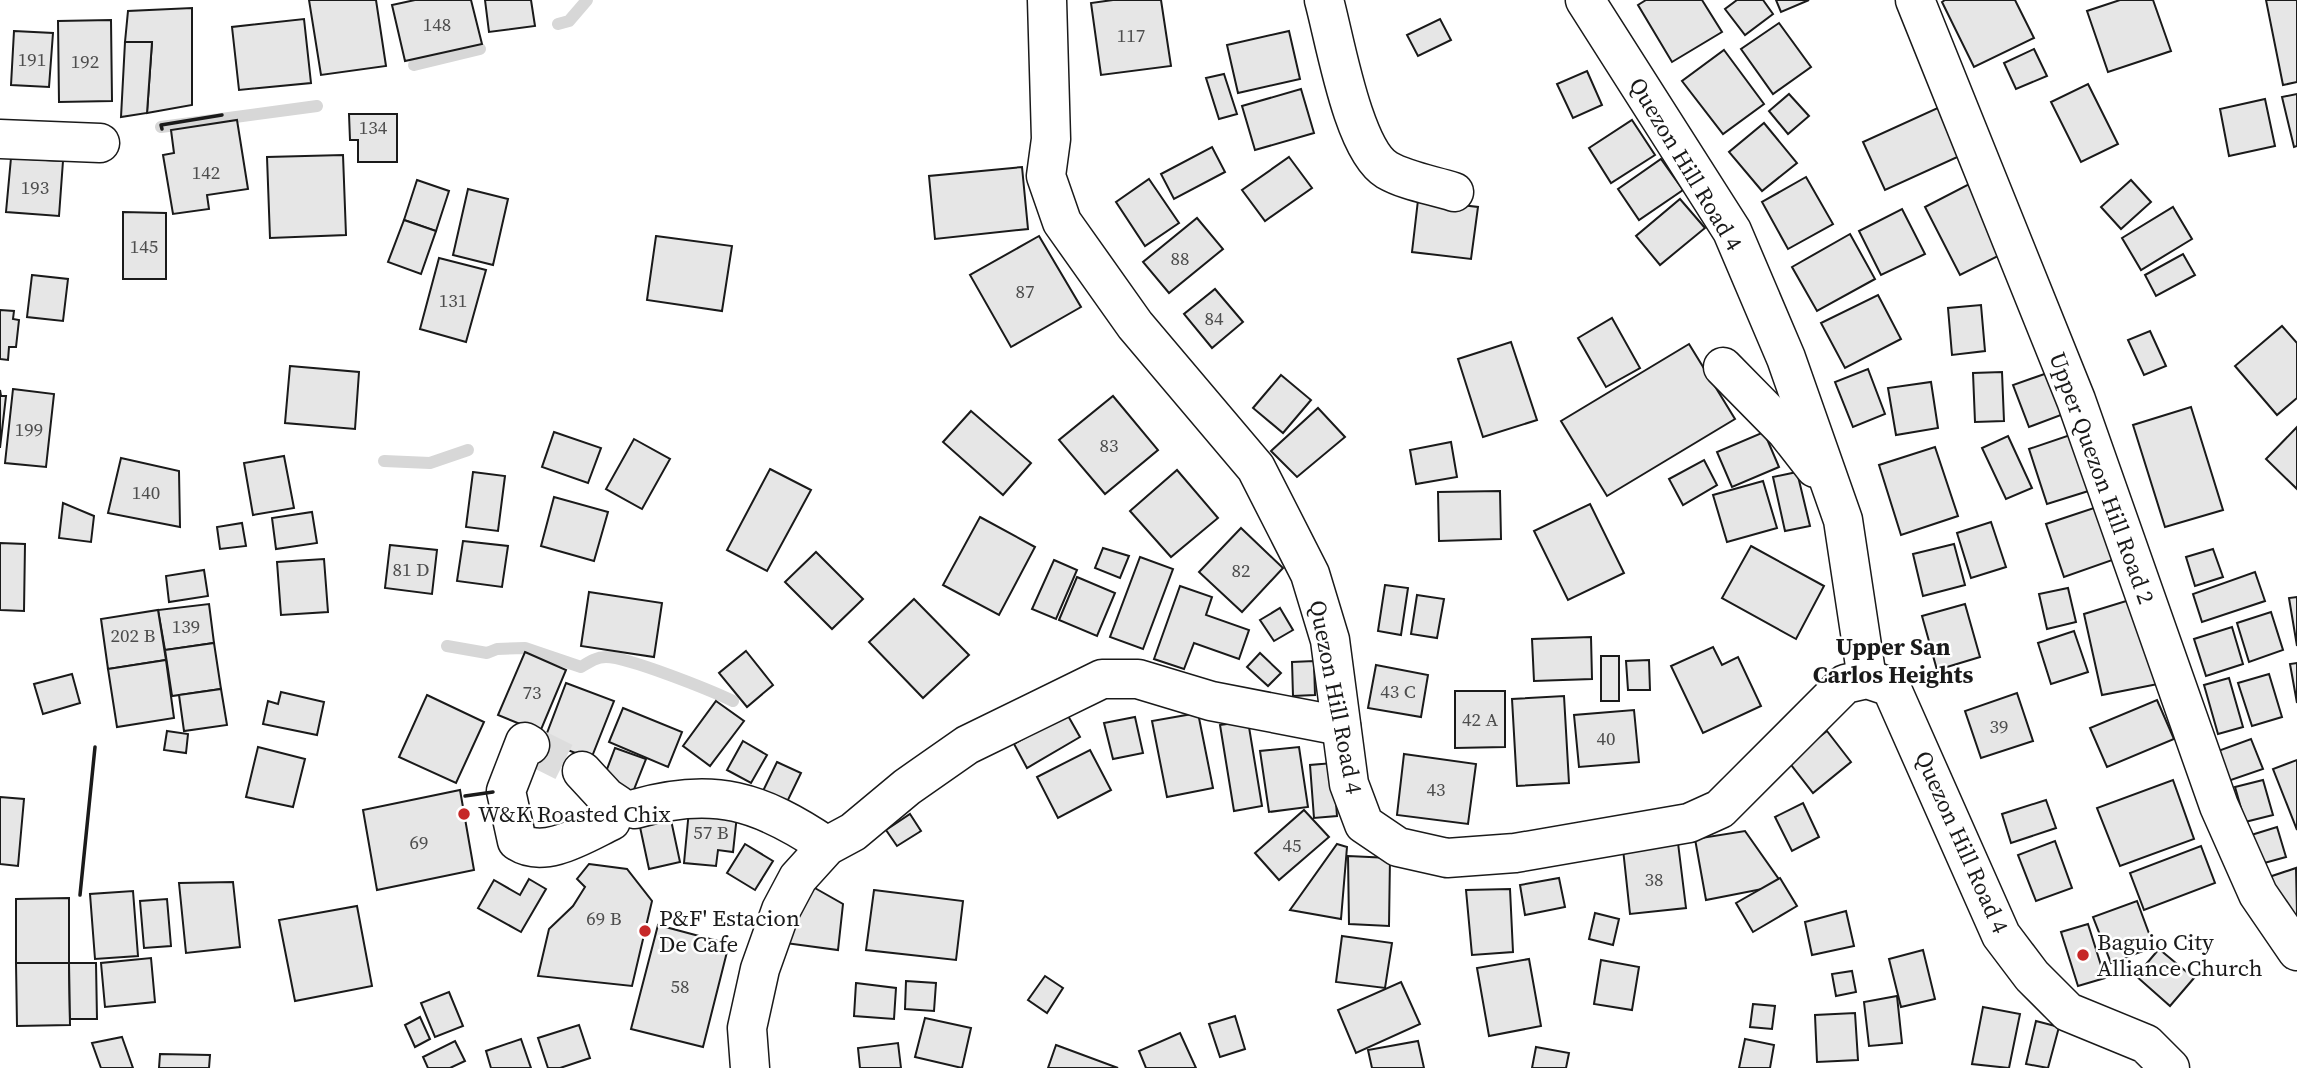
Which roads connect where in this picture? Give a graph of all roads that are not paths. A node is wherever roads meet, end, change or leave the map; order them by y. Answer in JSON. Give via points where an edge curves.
{"nodes":[{"id":1,"x":1047,"y":0,"type":"edge"},
{"id":2,"x":1324,"y":0,"type":"edge"},
{"id":3,"x":1585,"y":0,"type":"edge"},
{"id":4,"x":1915,"y":0,"type":"edge"},
{"id":5,"x":0,"y":139,"type":"edge"},
{"id":6,"x":100,"y":143,"type":"dead end"},
{"id":7,"x":1454,"y":192,"type":"dead end"},
{"id":8,"x":1723,"y":367,"type":"dead end"},
{"id":9,"x":1833,"y":492,"type":"junction"},
{"id":10,"x":1867,"y":679,"type":"junction"},
{"id":11,"x":1341,"y":726,"type":"junction"},
{"id":12,"x":530,"y":745,"type":"dead end"},
{"id":13,"x":582,"y":771,"type":"tunnel mouth"},
{"id":14,"x":621,"y":812,"type":"junction"},
{"id":15,"x":827,"y":846,"type":"junction"},
{"id":16,"x":2297,"y":951,"type":"edge"},
{"id":17,"x":750,"y":1068,"type":"edge"},
{"id":18,"x":2170,"y":1068,"type":"edge"}],
"edges":[{"from":1,"to":11,"type":"street","name":"Quezon Hill Road 4","via":[[1051,139],[1045,176],[1062,222],[1135,325],[1256,468],[1310,575],[1330,640]]},
{"from":2,"to":7,"type":"street","via":[[1350,110],[1370,152],[1386,169]]},
{"from":3,"to":9,"type":"street","name":"Quezon Hill Road 4","via":[[1732,231],[1786,358]]},
{"from":4,"to":16,"type":"street","name":"Upper Quezon Hill Road 2","via":[[2076,400],[2218,806],[2258,894]]},
{"from":5,"to":6,"type":"street"},
{"from":8,"to":9,"type":"street","name":"Quezon Hill Road 4","via":[[1786,432]]},
{"from":9,"to":10,"type":"street","name":"Quezon Hill Road 4","via":[[1843,520]]},
{"from":10,"to":11,"type":"street","name":"Quezon Hill Road 4","via":[[1845,684],[1720,809],[1689,823],[1475,857],[1447,858],[1398,847],[1364,824],[1349,784]]},
{"from":10,"to":18,"type":"street","name":"Quezon Hill Road 4","via":[[1891,687],[2001,935],[2032,976],[2068,1012],[2146,1044]]},
{"from":11,"to":15,"type":"street","via":[[1211,701],[1138,679],[1102,679],[967,746],[906,787],[853,832]]},
{"from":12,"to":14,"type":"street","via":[[525,743],[506,792],[517,842],[527,849],[547,848]]},
{"from":13,"to":14,"type":"street"},
{"from":14,"to":15,"type":"street","via":[[660,802],[736,800],[769,811]]},
{"from":15,"to":17,"type":"street","via":[[798,878],[760,969],[747,1028]]}]}
